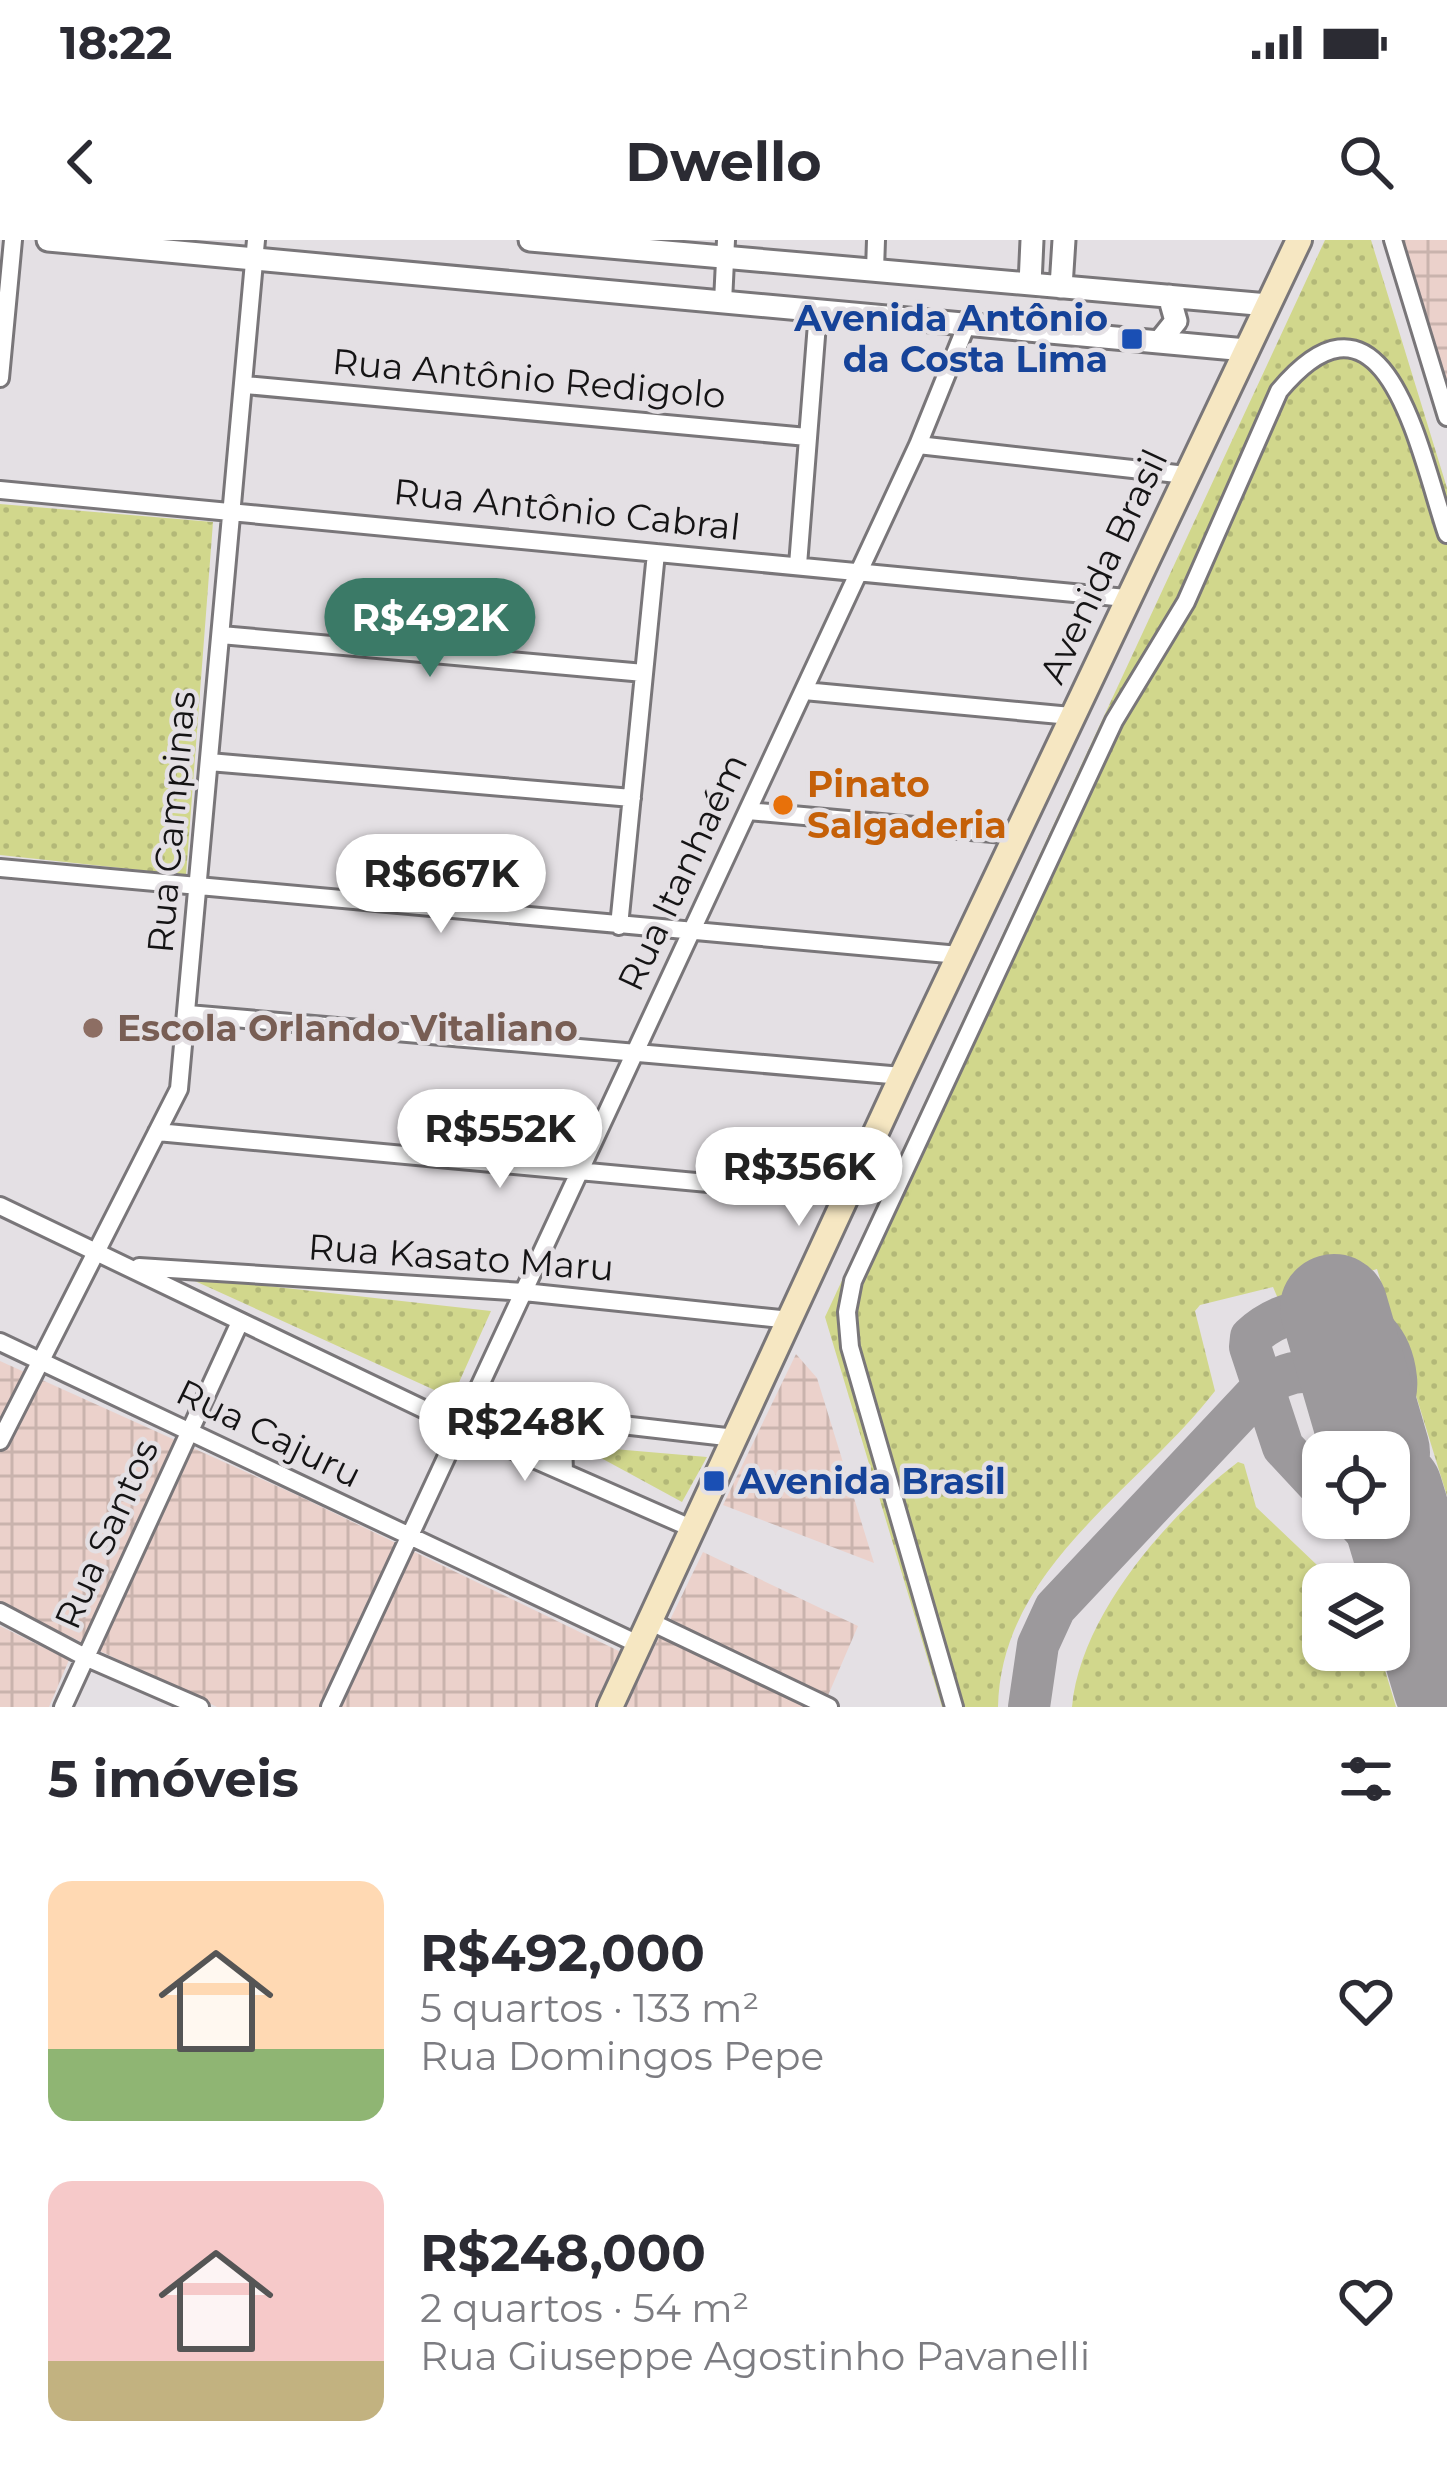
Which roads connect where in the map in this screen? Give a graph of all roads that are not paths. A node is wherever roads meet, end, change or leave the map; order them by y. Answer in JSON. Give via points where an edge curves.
{"nodes":[{"id":1,"x":13,"y":240,"type":"edge"},
{"id":2,"x":48,"y":240,"type":"edge"},
{"id":3,"x":301,"y":240,"type":"edge"},
{"id":4,"x":530,"y":240,"type":"edge"},
{"id":5,"x":876,"y":240,"type":"edge"},
{"id":6,"x":1032,"y":240,"type":"edge"},
{"id":7,"x":1064,"y":240,"type":"edge"},
{"id":8,"x":1299,"y":240,"type":"edge"},
{"id":9,"x":1393,"y":240,"type":"edge"},
{"id":10,"x":570,"y":242,"type":"edge"},
{"id":11,"x":219,"y":248,"type":"edge"},
{"id":12,"x":256,"y":249,"type":"edge"},
{"id":13,"x":726,"y":249,"type":"edge"},
{"id":14,"x":309,"y":264,"type":"junction"},
{"id":15,"x":875,"y":270,"type":"junction"},
{"id":16,"x":1030,"y":284,"type":"junction"},
{"id":17,"x":1061,"y":287,"type":"junction"},
{"id":18,"x":1169,"y":296,"type":"junction"},
{"id":19,"x":723,"y":302,"type":"junction"},
{"id":20,"x":1268,"y":304,"type":"junction"},
{"id":21,"x":818,"y":311,"type":"junction"},
{"id":22,"x":968,"y":324,"type":"junction"},
{"id":23,"x":1160,"y":341,"type":"junction"},
{"id":24,"x":1246,"y":350,"type":"junction"},
{"id":25,"x":1,"y":362,"type":"edge"},
{"id":26,"x":0,"y":378,"type":"edge"},
{"id":27,"x":244,"y":385,"type":"junction"},
{"id":28,"x":1443,"y":390,"type":"edge"},
{"id":29,"x":1447,"y":417,"type":"edge"},
{"id":30,"x":807,"y":437,"type":"junction"},
{"id":31,"x":919,"y":446,"type":"junction"},
{"id":32,"x":1186,"y":475,"type":"junction"},
{"id":33,"x":0,"y":490,"type":"edge"},
{"id":34,"x":234,"y":508,"type":"junction"},
{"id":35,"x":1447,"y":534,"type":"edge"},
{"id":36,"x":656,"y":553,"type":"junction"},
{"id":37,"x":798,"y":565,"type":"junction"},
{"id":38,"x":860,"y":571,"type":"junction"},
{"id":39,"x":1126,"y":598,"type":"junction"},
{"id":40,"x":221,"y":634,"type":"junction"},
{"id":41,"x":644,"y":673,"type":"junction"},
{"id":42,"x":804,"y":691,"type":"junction"},
{"id":43,"x":1071,"y":716,"type":"junction"},
{"id":44,"x":209,"y":762,"type":"junction"},
{"id":45,"x":632,"y":798,"type":"junction"},
{"id":46,"x":748,"y":811,"type":"junction"},
{"id":47,"x":1015,"y":835,"type":"junction"},
{"id":48,"x":0,"y":868,"type":"edge"},
{"id":49,"x":196,"y":887,"type":"junction"},
{"id":50,"x":619,"y":926,"type":"junction"},
{"id":51,"x":692,"y":933,"type":"junction"},
{"id":52,"x":958,"y":956,"type":"junction"},
{"id":53,"x":188,"y":1014,"type":"junction"},
{"id":54,"x":632,"y":1052,"type":"junction"},
{"id":55,"x":902,"y":1076,"type":"junction"},
{"id":56,"x":157,"y":1132,"type":"junction"},
{"id":57,"x":580,"y":1172,"type":"junction"},
{"id":58,"x":847,"y":1196,"type":"junction"},
{"id":59,"x":0,"y":1206,"type":"edge"},
{"id":60,"x":99,"y":1252,"type":"junction"},
{"id":61,"x":127,"y":1266,"type":"junction"},
{"id":62,"x":524,"y":1292,"type":"junction"},
{"id":63,"x":790,"y":1320,"type":"junction"},
{"id":64,"x":240,"y":1322,"type":"junction"},
{"id":65,"x":0,"y":1342,"type":"edge"},
{"id":66,"x":43,"y":1362,"type":"junction"},
{"id":67,"x":474,"y":1408,"type":"junction"},
{"id":68,"x":577,"y":1421,"type":"junction"},
{"id":69,"x":464,"y":1428,"type":"junction"},
{"id":70,"x":188,"y":1431,"type":"junction"},
{"id":71,"x":735,"y":1438,"type":"junction"},
{"id":72,"x":0,"y":1441,"type":"edge"},
{"id":73,"x":564,"y":1472,"type":"junction"},
{"id":74,"x":691,"y":1528,"type":"junction"},
{"id":75,"x":413,"y":1539,"type":"junction"},
{"id":76,"x":0,"y":1612,"type":"edge"},
{"id":77,"x":645,"y":1633,"type":"junction"},
{"id":78,"x":86,"y":1658,"type":"junction"},
{"id":79,"x":63,"y":1707,"type":"edge"},
{"id":80,"x":200,"y":1707,"type":"edge"},
{"id":81,"x":330,"y":1707,"type":"edge"},
{"id":82,"x":610,"y":1707,"type":"edge"},
{"id":83,"x":829,"y":1707,"type":"edge"},
{"id":84,"x":954,"y":1707,"type":"edge"}],
"edges":[{"from":1,"to":25,"type":"street"},
{"from":2,"to":11,"type":"street"},
{"from":3,"to":14,"type":"street"},
{"from":4,"to":10,"type":"street"},
{"from":5,"to":15,"type":"street"},
{"from":6,"to":16,"type":"street"},
{"from":7,"to":17,"type":"street"},
{"from":8,"to":20,"type":"main road","name":"Avenida Brasil"},
{"from":9,"to":28,"type":"street"},
{"from":10,"to":13,"type":"street"},
{"from":11,"to":12,"type":"street"},
{"from":12,"to":14,"type":"street"},
{"from":12,"to":27,"type":"street","name":"Rua Campinas"},
{"from":13,"to":15,"type":"street"},
{"from":13,"to":19,"type":"street"},
{"from":14,"to":19,"type":"street"},
{"from":15,"to":16,"type":"street"},
{"from":16,"to":17,"type":"street"},
{"from":17,"to":18,"type":"street"},
{"from":18,"to":20,"type":"street"},
{"from":18,"to":23,"type":"street","via":[[1176,321]]},
{"from":19,"to":21,"type":"street"},
{"from":20,"to":24,"type":"main road","name":"Avenida Brasil"},
{"from":21,"to":22,"type":"street"},
{"from":21,"to":30,"type":"street"},
{"from":22,"to":23,"type":"street"},
{"from":22,"to":31,"type":"street","name":"Rua Itanhaém"},
{"from":23,"to":24,"type":"street"},
{"from":24,"to":32,"type":"main road","name":"Avenida Brasil"},
{"from":25,"to":26,"type":"street"},
{"from":27,"to":30,"type":"street","name":"Rua Antônio Redigolo"},
{"from":27,"to":34,"type":"street","name":"Rua Campinas"},
{"from":28,"to":29,"type":"street"},
{"from":30,"to":37,"type":"street"},
{"from":31,"to":32,"type":"street"},
{"from":31,"to":38,"type":"street","name":"Rua Itanhaém"},
{"from":32,"to":39,"type":"main road","name":"Avenida Brasil"},
{"from":33,"to":34,"type":"street","name":"Rua Antônio Cabral"},
{"from":34,"to":36,"type":"street","name":"Rua Antônio Cabral"},
{"from":34,"to":40,"type":"street","name":"Rua Campinas"},
{"from":35,"to":84,"type":"street","via":[[1382,364],[1358,348],[1327,348],[1301,365],[1279,391],[1164,645],[1114,721],[853,1281],[850,1347]]},
{"from":36,"to":37,"type":"street","name":"Rua Antônio Cabral"},
{"from":36,"to":41,"type":"street"},
{"from":37,"to":38,"type":"street","name":"Rua Antônio Cabral"},
{"from":38,"to":39,"type":"street","name":"Rua Antônio Cabral"},
{"from":38,"to":42,"type":"street","name":"Rua Itanhaém"},
{"from":39,"to":43,"type":"main road","name":"Avenida Brasil"},
{"from":40,"to":41,"type":"street"},
{"from":40,"to":44,"type":"street","name":"Rua Campinas"},
{"from":41,"to":45,"type":"street"},
{"from":42,"to":43,"type":"street"},
{"from":42,"to":46,"type":"street","name":"Rua Itanhaém"},
{"from":43,"to":47,"type":"main road","name":"Avenida Brasil"},
{"from":44,"to":45,"type":"street"},
{"from":44,"to":49,"type":"street","name":"Rua Campinas"},
{"from":45,"to":50,"type":"street"},
{"from":46,"to":47,"type":"street"},
{"from":46,"to":51,"type":"street","name":"Rua Itanhaém"},
{"from":47,"to":52,"type":"main road","name":"Avenida Brasil"},
{"from":48,"to":49,"type":"street"},
{"from":49,"to":50,"type":"street"},
{"from":49,"to":53,"type":"street","name":"Rua Campinas"},
{"from":50,"to":51,"type":"street"},
{"from":51,"to":52,"type":"street"},
{"from":51,"to":54,"type":"street","name":"Rua Itanhaém"},
{"from":52,"to":55,"type":"main road","name":"Avenida Brasil"},
{"from":53,"to":54,"type":"street"},
{"from":53,"to":56,"type":"street","name":"Rua Campinas","via":[[178,1089]]},
{"from":54,"to":55,"type":"street"},
{"from":54,"to":57,"type":"street","name":"Rua Itanhaém"},
{"from":55,"to":58,"type":"main road","name":"Avenida Brasil"},
{"from":56,"to":57,"type":"street"},
{"from":56,"to":60,"type":"street","name":"Rua Campinas"},
{"from":57,"to":58,"type":"street"},
{"from":57,"to":62,"type":"street","name":"Rua Itanhaém"},
{"from":58,"to":63,"type":"main road","name":"Avenida Brasil"},
{"from":59,"to":60,"type":"street"},
{"from":60,"to":61,"type":"street"},
{"from":60,"to":66,"type":"street","name":"Rua Campinas"},
{"from":61,"to":62,"type":"street","name":"Rua Kasato Maru"},
{"from":61,"to":64,"type":"street"},
{"from":62,"to":63,"type":"street","name":"Rua Kasato Maru"},
{"from":62,"to":67,"type":"street","name":"Rua Itanhaém"},
{"from":63,"to":71,"type":"main road","name":"Avenida Brasil"},
{"from":64,"to":69,"type":"street"},
{"from":64,"to":70,"type":"street","name":"Rua Santos"},
{"from":65,"to":66,"type":"street","name":"Rua Cajuru"},
{"from":66,"to":70,"type":"street","name":"Rua Cajuru"},
{"from":66,"to":72,"type":"street","name":"Rua Campinas"},
{"from":67,"to":68,"type":"street"},
{"from":67,"to":69,"type":"street","name":"Rua Itanhaém"},
{"from":68,"to":71,"type":"street"},
{"from":68,"to":73,"type":"street","via":[[562,1441]]},
{"from":69,"to":73,"type":"street"},
{"from":69,"to":75,"type":"street","name":"Rua Itanhaém"},
{"from":70,"to":75,"type":"street","name":"Rua Cajuru"},
{"from":70,"to":78,"type":"street","name":"Rua Santos"},
{"from":71,"to":74,"type":"main road","name":"Avenida Brasil"},
{"from":73,"to":74,"type":"street"},
{"from":74,"to":77,"type":"main road","name":"Avenida Brasil"},
{"from":75,"to":77,"type":"street","name":"Rua Cajuru"},
{"from":75,"to":81,"type":"street","name":"Rua Itanhaém"},
{"from":76,"to":78,"type":"street"},
{"from":77,"to":82,"type":"main road","name":"Avenida Brasil"},
{"from":77,"to":83,"type":"street","name":"Rua Cajuru"},
{"from":78,"to":79,"type":"street","name":"Rua Santos"},
{"from":78,"to":80,"type":"street"}]}
